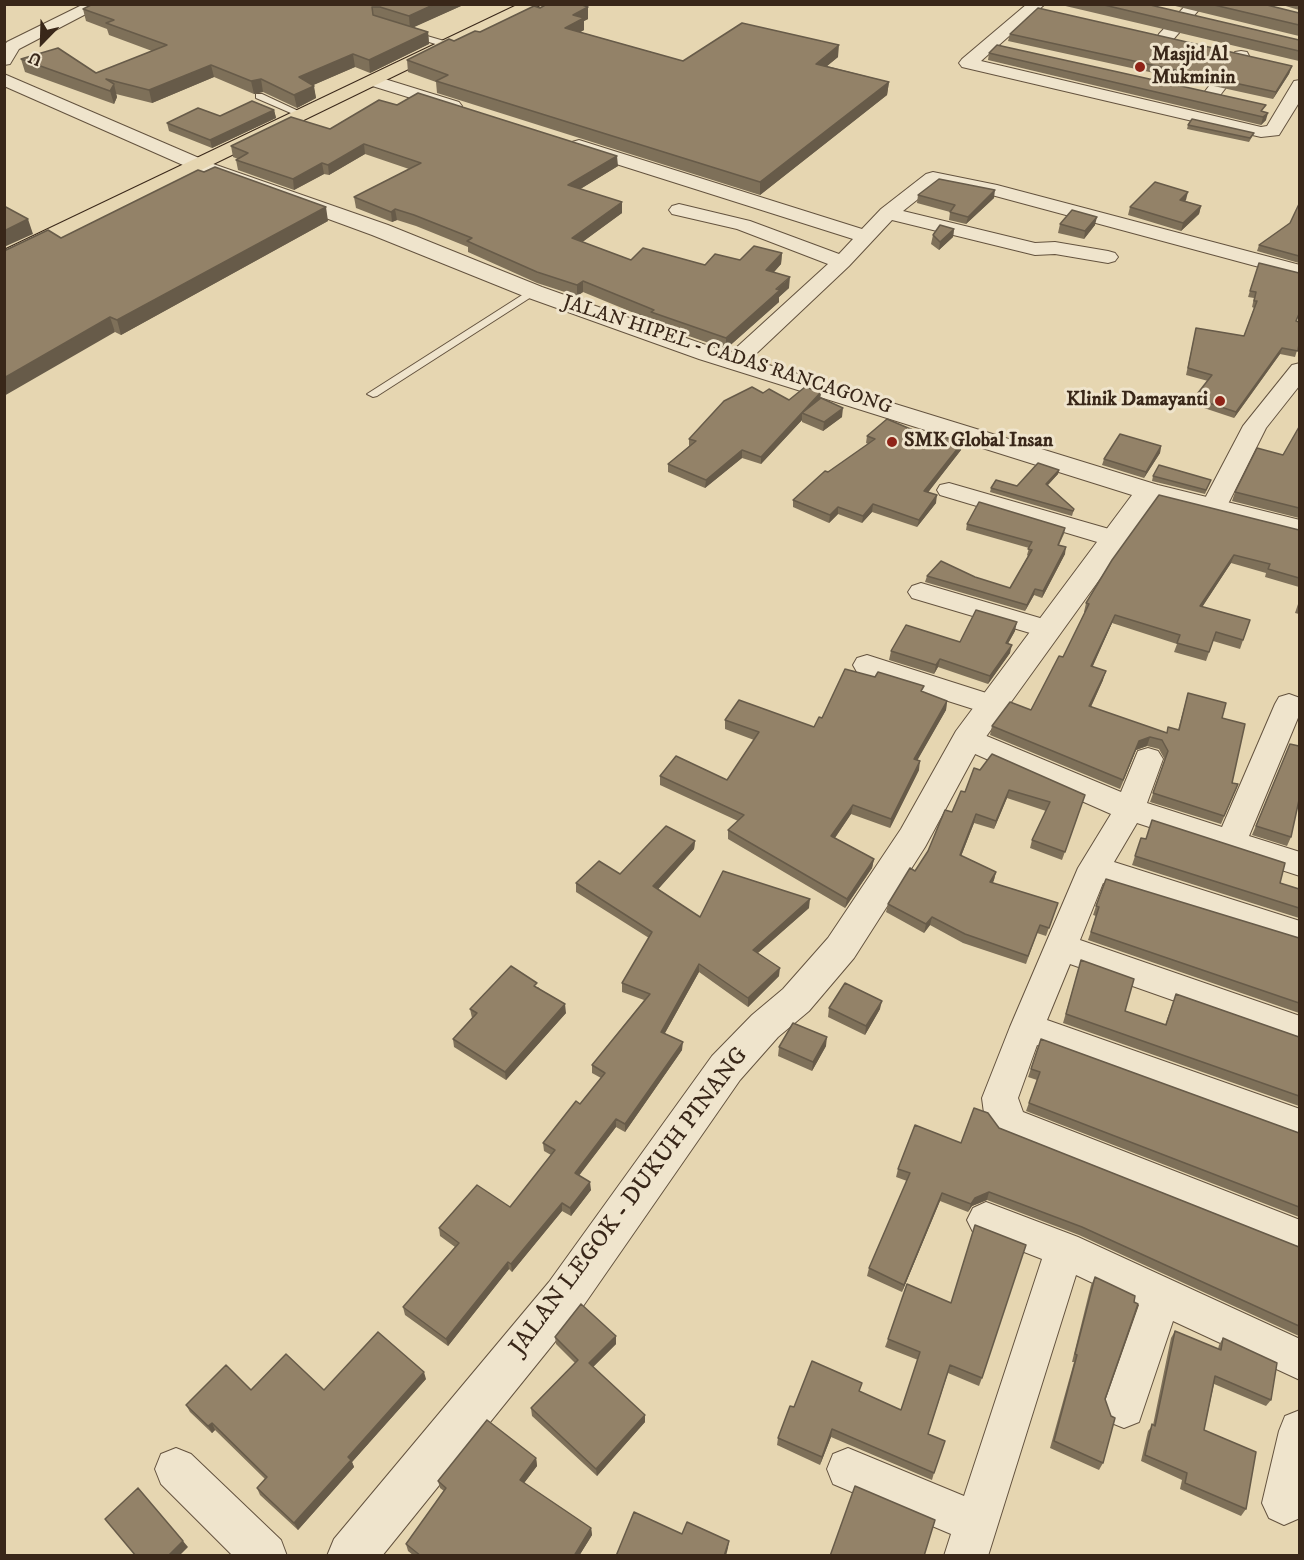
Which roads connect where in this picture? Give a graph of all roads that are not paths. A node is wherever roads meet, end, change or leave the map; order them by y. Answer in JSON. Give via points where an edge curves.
{"nodes":[{"id":1,"x":97,"y":4,"type":"edge"},
{"id":2,"x":534,"y":4,"type":"edge"},
{"id":3,"x":1035,"y":6,"type":"edge"},
{"id":4,"x":1191,"y":11,"type":"edge"},
{"id":5,"x":1164,"y":12,"type":"edge"},
{"id":6,"x":1056,"y":13,"type":"edge"},
{"id":7,"x":1208,"y":22,"type":"edge"},
{"id":8,"x":397,"y":29,"type":"edge"},
{"id":9,"x":1184,"y":43,"type":"edge"},
{"id":10,"x":447,"y":45,"type":"junction"},
{"id":11,"x":992,"y":45,"type":"junction"},
{"id":12,"x":1012,"y":49,"type":"edge"},
{"id":13,"x":1219,"y":51,"type":"edge"},
{"id":14,"x":4,"y":60,"type":"edge"},
{"id":15,"x":4,"y":80,"type":"edge"},
{"id":16,"x":375,"y":81,"type":"junction"},
{"id":17,"x":1125,"y":83,"type":"edge"},
{"id":18,"x":1299,"y":85,"type":"edge"},
{"id":19,"x":1192,"y":90,"type":"edge"},
{"id":20,"x":1212,"y":94,"type":"junction"},
{"id":21,"x":259,"y":96,"type":"edge"},
{"id":22,"x":1112,"y":98,"type":"junction"},
{"id":23,"x":1233,"y":99,"type":"edge"},
{"id":24,"x":1265,"y":106,"type":"edge"},
{"id":25,"x":466,"y":110,"type":"edge"},
{"id":26,"x":1286,"y":110,"type":"junction"},
{"id":27,"x":298,"y":120,"type":"junction"},
{"id":28,"x":557,"y":139,"type":"edge"},
{"id":29,"x":199,"y":165,"type":"junction"},
{"id":30,"x":679,"y":210,"type":"dead end"},
{"id":31,"x":888,"y":213,"type":"junction"},
{"id":32,"x":865,"y":236,"type":"junction"},
{"id":33,"x":1108,"y":257,"type":"dead end"},
{"id":34,"x":4,"y":259,"type":"edge"},
{"id":35,"x":842,"y":262,"type":"junction"},
{"id":36,"x":1299,"y":272,"type":"edge"},
{"id":37,"x":534,"y":292,"type":"junction"},
{"id":38,"x":734,"y":362,"type":"junction"},
{"id":39,"x":1299,"y":370,"type":"edge"},
{"id":40,"x":373,"y":394,"type":"dead end"},
{"id":41,"x":949,"y":490,"type":"dead end"},
{"id":42,"x":1149,"y":491,"type":"junction"},
{"id":43,"x":1214,"y":506,"type":"junction"},
{"id":44,"x":1299,"y":529,"type":"edge"},
{"id":45,"x":1114,"y":539,"type":"junction"},
{"id":46,"x":921,"y":592,"type":"dead end"},
{"id":47,"x":1047,"y":629,"type":"junction"},
{"id":48,"x":867,"y":665,"type":"dead end"},
{"id":49,"x":1289,"y":704,"type":"dead end"},
{"id":50,"x":992,"y":705,"type":"junction"},
{"id":51,"x":968,"y":739,"type":"junction"},
{"id":52,"x":1148,"y":759,"type":"dead end"},
{"id":53,"x":1130,"y":809,"type":"junction"},
{"id":54,"x":1231,"y":842,"type":"junction"},
{"id":55,"x":1299,"y":864,"type":"edge"},
{"id":56,"x":1094,"y":868,"type":"junction"},
{"id":57,"x":1299,"y":934,"type":"edge"},
{"id":58,"x":1060,"y":946,"type":"junction"},
{"id":59,"x":1027,"y":1027,"type":"junction"},
{"id":60,"x":1299,"y":1031,"type":"edge"},
{"id":61,"x":1299,"y":1125,"type":"edge"},
{"id":62,"x":986,"y":1220,"type":"dead end"},
{"id":63,"x":1299,"y":1238,"type":"edge"},
{"id":64,"x":1064,"y":1250,"type":"junction"},
{"id":65,"x":1162,"y":1294,"type":"junction"},
{"id":66,"x":1299,"y":1360,"type":"edge"},
{"id":67,"x":1124,"y":1407,"type":"dead end"},
{"id":68,"x":1299,"y":1431,"type":"edge"},
{"id":69,"x":176,"y":1469,"type":"dead end"},
{"id":70,"x":848,"y":1469,"type":"dead end"},
{"id":71,"x":1284,"y":1503,"type":"dead end"},
{"id":72,"x":971,"y":1539,"type":"edge"},
{"id":73,"x":265,"y":1556,"type":"edge"},
{"id":74,"x":351,"y":1556,"type":"edge"}],
"edges":[{"from":1,"to":14,"type":"street","via":[[13,46]]},
{"from":2,"to":10,"type":"main road"},
{"from":3,"to":6,"type":"street"},
{"from":3,"to":11,"type":"street"},
{"from":4,"to":5,"type":"street"},
{"from":4,"to":7,"type":"street"},
{"from":4,"to":9,"type":"street","via":[[1159,37]]},
{"from":8,"to":10,"type":"lane"},
{"from":10,"to":16,"type":"main road"},
{"from":11,"to":12,"type":"street"},
{"from":11,"to":22,"type":"street","via":[[968,63]]},
{"from":13,"to":20,"type":"street","via":[[1247,57]]},
{"from":15,"to":29,"type":"street"},
{"from":16,"to":25,"type":"street"},
{"from":16,"to":27,"type":"main road"},
{"from":17,"to":22,"type":"street"},
{"from":18,"to":26,"type":"street"},
{"from":19,"to":20,"type":"street"},
{"from":20,"to":23,"type":"street"},
{"from":21,"to":27,"type":"lane"},
{"from":22,"to":26,"type":"street","via":[[1261,132],[1273,131]]},
{"from":24,"to":26,"type":"street"},
{"from":27,"to":29,"type":"main road"},
{"from":28,"to":32,"type":"street"},
{"from":29,"to":34,"type":"main road"},
{"from":29,"to":37,"type":"street","name":"JALAN HIPEL - CADAS RANCAGONG","via":[[432,249]]},
{"from":30,"to":35,"type":"street","via":[[743,225]]},
{"from":31,"to":32,"type":"street"},
{"from":31,"to":33,"type":"street","via":[[1035,249],[1055,248]]},
{"from":31,"to":36,"type":"street","via":[[928,180],[940,177]]},
{"from":32,"to":35,"type":"street"},
{"from":35,"to":38,"type":"street"},
{"from":37,"to":38,"type":"street","name":"JALAN HIPEL - CADAS RANCAGONG"},
{"from":37,"to":40,"type":"lane"},
{"from":38,"to":42,"type":"street","name":"JALAN HIPEL - CADAS RANCAGONG"},
{"from":39,"to":43,"type":"street","via":[[1255,426]]},
{"from":41,"to":45,"type":"street"},
{"from":42,"to":43,"type":"street","name":"JALAN HIPEL - CADAS RANCAGONG"},
{"from":42,"to":45,"type":"street","name":"JALAN LEGOK - DUKUH PINANG"},
{"from":43,"to":44,"type":"street","name":"JALAN HIPEL - CADAS RANCAGONG"},
{"from":45,"to":47,"type":"street","name":"JALAN LEGOK - DUKUH PINANG"},
{"from":46,"to":47,"type":"street"},
{"from":47,"to":50,"type":"street","name":"JALAN LEGOK - DUKUH PINANG"},
{"from":48,"to":50,"type":"street"},
{"from":49,"to":54,"type":"street"},
{"from":50,"to":51,"type":"street","name":"JALAN LEGOK - DUKUH PINANG"},
{"from":51,"to":53,"type":"street"},
{"from":51,"to":74,"type":"street","name":"JALAN LEGOK - DUKUH PINANG","via":[[913,838],[841,948],[796,1000],[726,1068],[564,1297]]},
{"from":52,"to":53,"type":"street"},
{"from":53,"to":54,"type":"street"},
{"from":53,"to":56,"type":"street"},
{"from":54,"to":55,"type":"street"},
{"from":56,"to":57,"type":"street"},
{"from":56,"to":58,"type":"street"},
{"from":58,"to":59,"type":"street"},
{"from":58,"to":60,"type":"street"},
{"from":59,"to":61,"type":"street"},
{"from":59,"to":63,"type":"street","via":[[999,1098],[1002,1113],[1010,1123]]},
{"from":62,"to":64,"type":"street"},
{"from":64,"to":65,"type":"street"},
{"from":64,"to":72,"type":"street"},
{"from":65,"to":66,"type":"street"},
{"from":65,"to":67,"type":"street"},
{"from":68,"to":71,"type":"street"},
{"from":69,"to":73,"type":"street"},
{"from":70,"to":72,"type":"street"}]}
